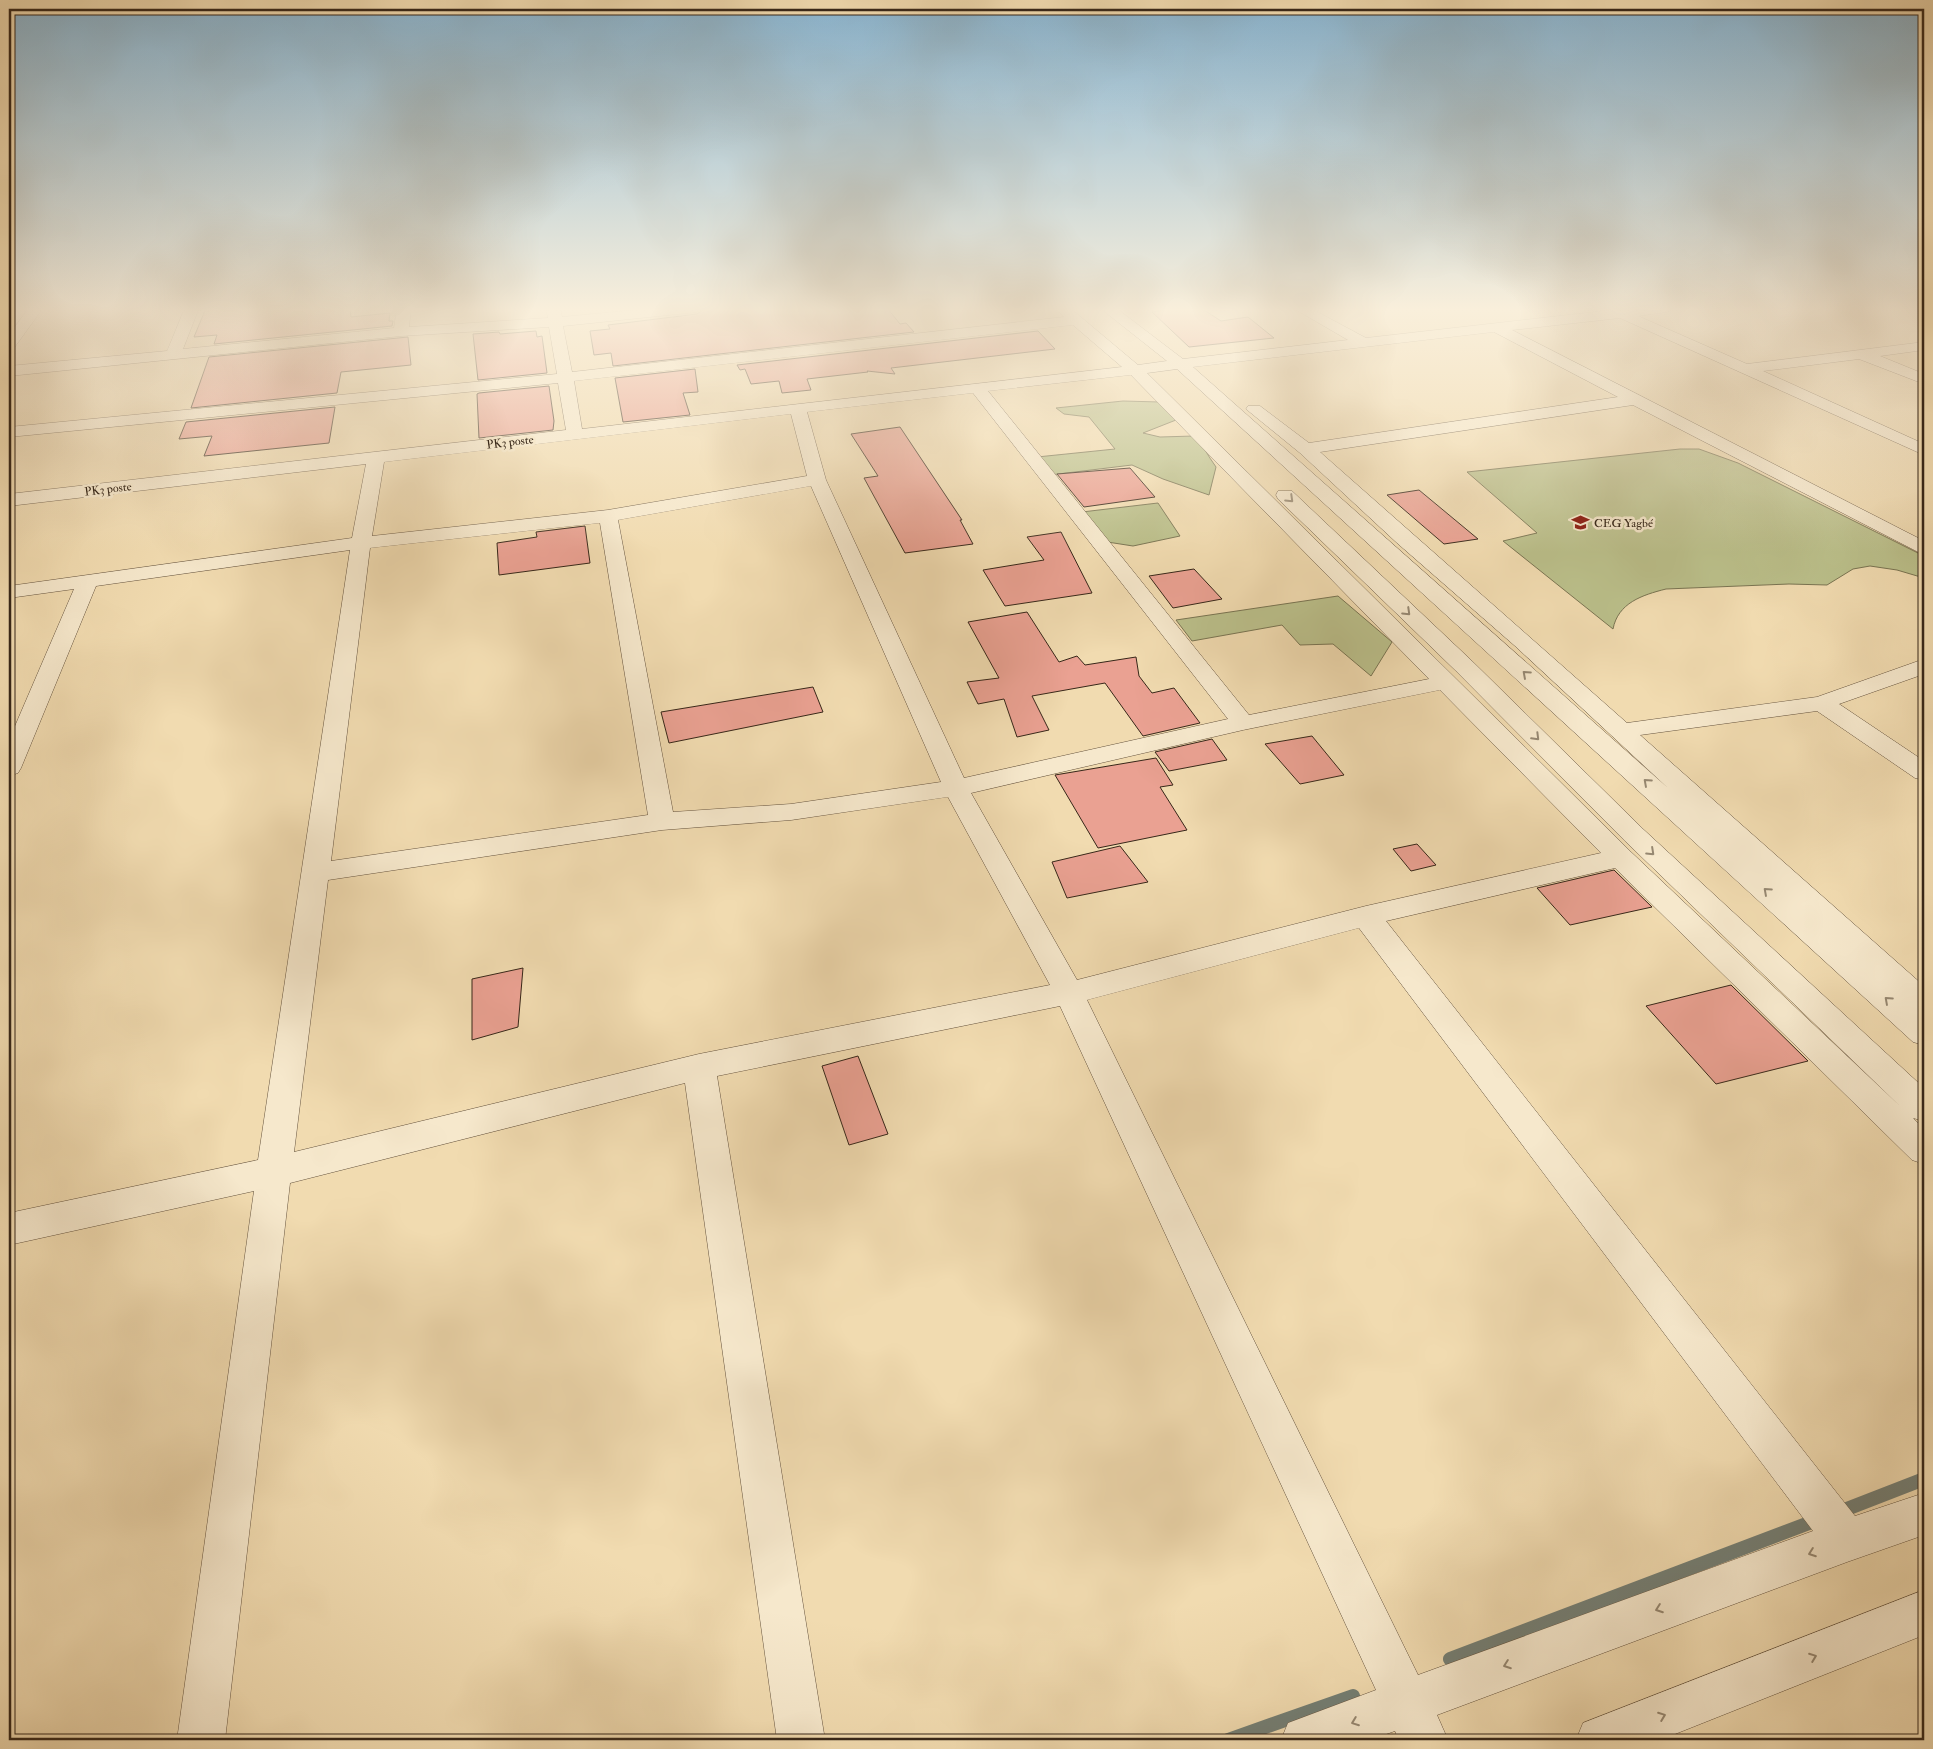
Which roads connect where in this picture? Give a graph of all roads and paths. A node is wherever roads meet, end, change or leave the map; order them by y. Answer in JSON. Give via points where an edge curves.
{"nodes":[{"id":1,"x":444,"y":390,"type":"edge"},
{"id":2,"x":565,"y":390,"type":"edge"},
{"id":3,"x":963,"y":390,"type":"edge"},
{"id":4,"x":978,"y":390,"type":"edge"},
{"id":5,"x":1164,"y":390,"type":"edge"},
{"id":6,"x":1166,"y":390,"type":"edge"},
{"id":7,"x":1219,"y":390,"type":"edge"},
{"id":8,"x":1228,"y":390,"type":"edge"},
{"id":9,"x":1614,"y":390,"type":"edge"},
{"id":10,"x":1791,"y":390,"type":"edge"},
{"id":11,"x":1634,"y":400,"type":"junction"},
{"id":12,"x":798,"y":409,"type":"junction"},
{"id":13,"x":9,"y":432,"type":"edge"},
{"id":14,"x":575,"y":435,"type":"junction"},
{"id":15,"x":1306,"y":449,"type":"junction"},
{"id":16,"x":1924,"y":450,"type":"edge"},
{"id":17,"x":376,"y":458,"type":"junction"},
{"id":18,"x":816,"y":480,"type":"junction"},
{"id":19,"x":9,"y":500,"type":"edge"},
{"id":20,"x":608,"y":516,"type":"junction"},
{"id":21,"x":361,"y":543,"type":"junction"},
{"id":22,"x":1924,"y":548,"type":"edge"},
{"id":23,"x":87,"y":583,"type":"junction"},
{"id":24,"x":9,"y":592,"type":"edge"},
{"id":25,"x":1924,"y":666,"type":"edge"},
{"id":26,"x":1448,"y":682,"type":"junction"},
{"id":27,"x":1821,"y":703,"type":"junction"},
{"id":28,"x":1243,"y":723,"type":"junction"},
{"id":29,"x":1621,"y":731,"type":"junction"},
{"id":30,"x":9,"y":768,"type":"edge"},
{"id":31,"x":1924,"y":772,"type":"edge"},
{"id":32,"x":956,"y":788,"type":"junction"},
{"id":33,"x":662,"y":821,"type":"junction"},
{"id":34,"x":1621,"y":858,"type":"junction"},
{"id":35,"x":316,"y":872,"type":"junction"},
{"id":36,"x":1366,"y":916,"type":"junction"},
{"id":37,"x":1069,"y":993,"type":"junction"},
{"id":38,"x":1924,"y":1002,"type":"edge"},
{"id":39,"x":1924,"y":1032,"type":"edge"},
{"id":40,"x":698,"y":1066,"type":"junction"},
{"id":41,"x":1924,"y":1108,"type":"edge"},
{"id":42,"x":1924,"y":1150,"type":"edge"},
{"id":43,"x":274,"y":1172,"type":"junction"},
{"id":44,"x":9,"y":1229,"type":"edge"},
{"id":45,"x":1924,"y":1514,"type":"edge"},
{"id":46,"x":1847,"y":1540,"type":"junction"},
{"id":47,"x":1921,"y":1619,"type":"edge"},
{"id":48,"x":1415,"y":1721,"type":"edge"},
{"id":49,"x":200,"y":1740,"type":"edge"},
{"id":50,"x":801,"y":1740,"type":"edge"},
{"id":51,"x":1305,"y":1740,"type":"edge"},
{"id":52,"x":1600,"y":1740,"type":"edge"}],
"edges":[{"from":1,"to":13,"type":"street"},
{"from":2,"to":14,"type":"street"},
{"from":3,"to":12,"type":"street","name":"PK3 poste"},
{"from":4,"to":28,"type":"street"},
{"from":5,"to":26,"type":"street"},
{"from":6,"to":41,"type":"street","one_way":true,"via":[[1464,666],[1634,835]]},
{"from":39,"to":7,"type":"street","one_way":true},
{"from":8,"to":15,"type":"street"},
{"from":9,"to":11,"type":"street"},
{"from":10,"to":16,"type":"street"},
{"from":11,"to":15,"type":"street"},
{"from":11,"to":22,"type":"street"},
{"from":12,"to":14,"type":"street","name":"PK3 poste"},
{"from":12,"to":18,"type":"street"},
{"from":14,"to":17,"type":"street","name":"PK3 poste"},
{"from":15,"to":29,"type":"street"},
{"from":17,"to":19,"type":"street","name":"PK3 poste"},
{"from":17,"to":21,"type":"street"},
{"from":18,"to":20,"type":"street"},
{"from":18,"to":32,"type":"street"},
{"from":20,"to":21,"type":"street"},
{"from":20,"to":33,"type":"street"},
{"from":21,"to":23,"type":"street"},
{"from":21,"to":35,"type":"street"},
{"from":23,"to":24,"type":"street"},
{"from":23,"to":30,"type":"street"},
{"from":25,"to":27,"type":"street"},
{"from":26,"to":28,"type":"street"},
{"from":26,"to":34,"type":"street"},
{"from":27,"to":29,"type":"street"},
{"from":27,"to":31,"type":"street"},
{"from":28,"to":32,"type":"street"},
{"from":29,"to":38,"type":"street"},
{"from":32,"to":33,"type":"street","via":[[791,812]]},
{"from":32,"to":37,"type":"street"},
{"from":33,"to":35,"type":"street"},
{"from":34,"to":36,"type":"street"},
{"from":34,"to":42,"type":"street"},
{"from":35,"to":43,"type":"street"},
{"from":36,"to":37,"type":"street"},
{"from":36,"to":46,"type":"street"},
{"from":37,"to":40,"type":"street"},
{"from":37,"to":48,"type":"street"},
{"from":40,"to":43,"type":"street"},
{"from":40,"to":50,"type":"street"},
{"from":43,"to":44,"type":"street"},
{"from":43,"to":49,"type":"street"},
{"from":45,"to":46,"type":"street"},
{"from":46,"to":48,"type":"street","one_way":true},
{"from":52,"to":47,"type":"street","one_way":true},
{"from":48,"to":51,"type":"street","one_way":true}]}
